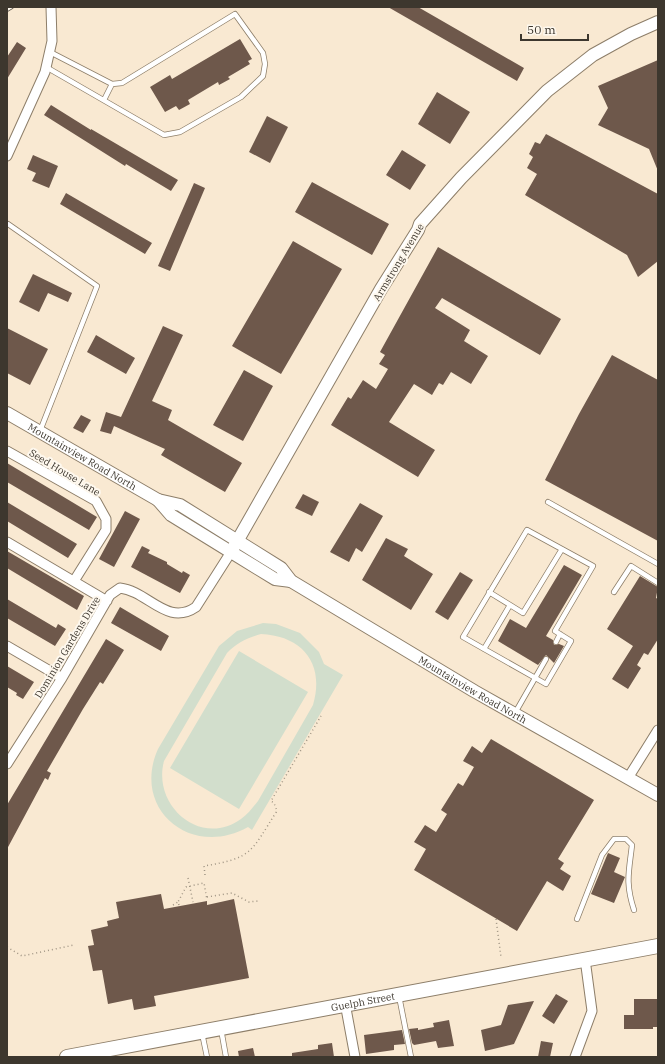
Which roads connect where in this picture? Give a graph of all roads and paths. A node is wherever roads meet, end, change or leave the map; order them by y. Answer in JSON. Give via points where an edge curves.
{"nodes":[{"id":1,"x":51,"y":7,"type":"edge"},
{"id":2,"x":658,"y":22,"type":"edge"},
{"id":3,"x":50,"y":52,"type":"junction"},
{"id":4,"x":46,"y":67,"type":"junction"},
{"id":5,"x":112,"y":84,"type":"junction"},
{"id":6,"x":104,"y":100,"type":"junction"},
{"id":7,"x":7,"y":156,"type":"edge"},
{"id":8,"x":8,"y":224,"type":"dead end"},
{"id":9,"x":7,"y":413,"type":"edge"},
{"id":10,"x":39,"y":432,"type":"junction"},
{"id":11,"x":7,"y":451,"type":"edge"},
{"id":12,"x":158,"y":500,"type":"junction"},
{"id":13,"x":548,"y":502,"type":"dead end"},
{"id":14,"x":238,"y":541,"type":"junction"},
{"id":15,"x":7,"y":542,"type":"edge"},
{"id":16,"x":562,"y":548,"type":"junction"},
{"id":17,"x":231,"y":552,"type":"junction"},
{"id":18,"x":658,"y":564,"type":"edge"},
{"id":19,"x":74,"y":581,"type":"junction"},
{"id":20,"x":291,"y":581,"type":"junction"},
{"id":21,"x":658,"y":583,"type":"edge"},
{"id":22,"x":489,"y":592,"type":"junction"},
{"id":23,"x":614,"y":592,"type":"dead end"},
{"id":24,"x":107,"y":601,"type":"junction"},
{"id":25,"x":510,"y":605,"type":"junction"},
{"id":26,"x":560,"y":634,"type":"junction"},
{"id":27,"x":556,"y":642,"type":"dead end"},
{"id":28,"x":7,"y":646,"type":"edge"},
{"id":29,"x":484,"y":649,"type":"junction"},
{"id":30,"x":546,"y":659,"type":"dead end"},
{"id":31,"x":62,"y":678,"type":"junction"},
{"id":32,"x":536,"y":678,"type":"junction"},
{"id":33,"x":514,"y":714,"type":"junction"},
{"id":34,"x":321,"y":716,"type":"dead end"},
{"id":35,"x":658,"y":730,"type":"edge"},
{"id":36,"x":7,"y":764,"type":"edge"},
{"id":37,"x":628,"y":778,"type":"junction"},
{"id":38,"x":658,"y":794,"type":"edge"},
{"id":39,"x":205,"y":874,"type":"dead end"},
{"id":40,"x":188,"y":878,"type":"dead end"},
{"id":41,"x":190,"y":886,"type":"junction"},
{"id":42,"x":206,"y":896,"type":"junction"},
{"id":43,"x":207,"y":900,"type":"dead end"},
{"id":44,"x":258,"y":901,"type":"dead end"},
{"id":45,"x":178,"y":902,"type":"junction"},
{"id":46,"x":193,"y":902,"type":"dead end"},
{"id":47,"x":173,"y":905,"type":"dead end"},
{"id":48,"x":179,"y":905,"type":"dead end"},
{"id":49,"x":634,"y":910,"type":"dead end"},
{"id":50,"x":496,"y":919,"type":"dead end"},
{"id":51,"x":577,"y":919,"type":"dead end"},
{"id":52,"x":74,"y":945,"type":"dead end"},
{"id":53,"x":658,"y":946,"type":"edge"},
{"id":54,"x":7,"y":947,"type":"edge"},
{"id":55,"x":501,"y":957,"type":"dead end"},
{"id":56,"x":585,"y":959,"type":"junction"},
{"id":57,"x":398,"y":994,"type":"junction"},
{"id":58,"x":345,"y":1003,"type":"junction"},
{"id":59,"x":220,"y":1028,"type":"junction"},
{"id":60,"x":202,"y":1031,"type":"junction"},
{"id":61,"x":96,"y":1054,"type":"edge"},
{"id":62,"x":67,"y":1057,"type":"edge"},
{"id":63,"x":207,"y":1057,"type":"edge"},
{"id":64,"x":226,"y":1057,"type":"edge"},
{"id":65,"x":355,"y":1057,"type":"edge"},
{"id":66,"x":411,"y":1057,"type":"edge"},
{"id":67,"x":575,"y":1057,"type":"edge"}],
"edges":[{"from":1,"to":3,"type":"street"},
{"from":2,"to":14,"type":"main road","name":"Armstrong Avenue","via":[[593,55],[547,92],[461,178],[420,224]]},
{"from":3,"to":4,"type":"street"},
{"from":3,"to":5,"type":"lane"},
{"from":4,"to":6,"type":"lane"},
{"from":4,"to":7,"type":"street"},
{"from":5,"to":6,"type":"lane"},
{"from":5,"to":6,"type":"lane","via":[[122,83],[235,14],[263,53],[265,64],[263,76],[241,97],[180,132],[164,135]]},
{"from":8,"to":10,"type":"lane","via":[[98,286]]},
{"from":9,"to":10,"type":"main road","name":"Mountainview Road North"},
{"from":10,"to":12,"type":"main road","name":"Mountainview Road North"},
{"from":11,"to":19,"type":"street","name":"Seed House Lane","via":[[96,501],[102,509],[106,519],[106,530]]},
{"from":12,"to":14,"type":"main road","name":"Mountainview Road North","via":[[180,505]]},
{"from":12,"to":17,"type":"main road","name":"Mountainview Road North","via":[[171,515]]},
{"from":13,"to":18,"type":"lane"},
{"from":14,"to":17,"type":"main road","name":"Armstrong Avenue"},
{"from":14,"to":20,"type":"main road","name":"Mountainview Road North","via":[[282,568]]},
{"from":15,"to":19,"type":"street"},
{"from":16,"to":22,"type":"lane","via":[[527,530]]},
{"from":16,"to":25,"type":"lane","via":[[524,613]]},
{"from":16,"to":26,"type":"lane","via":[[593,566],[555,632]]},
{"from":17,"to":20,"type":"main road","name":"Mountainview Road North","via":[[275,579]]},
{"from":17,"to":24,"type":"street","name":"Dominion Gardens Drive","via":[[196,607],[188,612],[175,614],[130,589],[120,588],[110,595]]},
{"from":19,"to":24,"type":"street"},
{"from":20,"to":33,"type":"main road","name":"Mountainview Road North"},
{"from":21,"to":23,"type":"lane","via":[[631,566]]},
{"from":22,"to":25,"type":"lane"},
{"from":22,"to":29,"type":"lane","via":[[463,637]]},
{"from":24,"to":31,"type":"street","name":"Dominion Gardens Drive"},
{"from":25,"to":29,"type":"lane"},
{"from":26,"to":27,"type":"lane"},
{"from":26,"to":32,"type":"lane","via":[[571,641],[568,647],[546,684]]},
{"from":28,"to":31,"type":"street"},
{"from":29,"to":32,"type":"lane"},
{"from":30,"to":32,"type":"lane"},
{"from":31,"to":36,"type":"street","name":"Dominion Gardens Drive"},
{"from":32,"to":33,"type":"lane"},
{"from":33,"to":37,"type":"main road","name":"Mountainview Road North"},
{"from":34,"to":39,"type":"path","via":[[271,801],[277,811],[252,850],[231,862],[204,866]]},
{"from":35,"to":37,"type":"street"},
{"from":37,"to":38,"type":"main road","name":"Mountainview Road North"},
{"from":40,"to":41,"type":"path"},
{"from":41,"to":42,"type":"path","via":[[204,883]]},
{"from":41,"to":45,"type":"path","via":[[186,887]]},
{"from":41,"to":46,"type":"path"},
{"from":42,"to":43,"type":"path"},
{"from":42,"to":44,"type":"path","via":[[232,893],[249,902]]},
{"from":45,"to":47,"type":"path"},
{"from":45,"to":48,"type":"path"},
{"from":49,"to":51,"type":"lane","via":[[628,891],[632,845],[626,839],[614,839],[602,855]]},
{"from":50,"to":55,"type":"path"},
{"from":52,"to":54,"type":"path","via":[[22,956]]},
{"from":53,"to":56,"type":"main road","name":"Guelph Street"},
{"from":56,"to":57,"type":"main road","name":"Guelph Street"},
{"from":56,"to":67,"type":"street","via":[[592,1011]]},
{"from":57,"to":58,"type":"main road","name":"Guelph Street"},
{"from":57,"to":66,"type":"lane"},
{"from":58,"to":59,"type":"main road","name":"Guelph Street"},
{"from":58,"to":65,"type":"street"},
{"from":59,"to":60,"type":"main road","name":"Guelph Street"},
{"from":59,"to":64,"type":"lane"},
{"from":60,"to":61,"type":"main road","name":"Guelph Street"},
{"from":60,"to":63,"type":"lane"},
{"from":61,"to":62,"type":"main road","name":"Guelph Street"}]}
